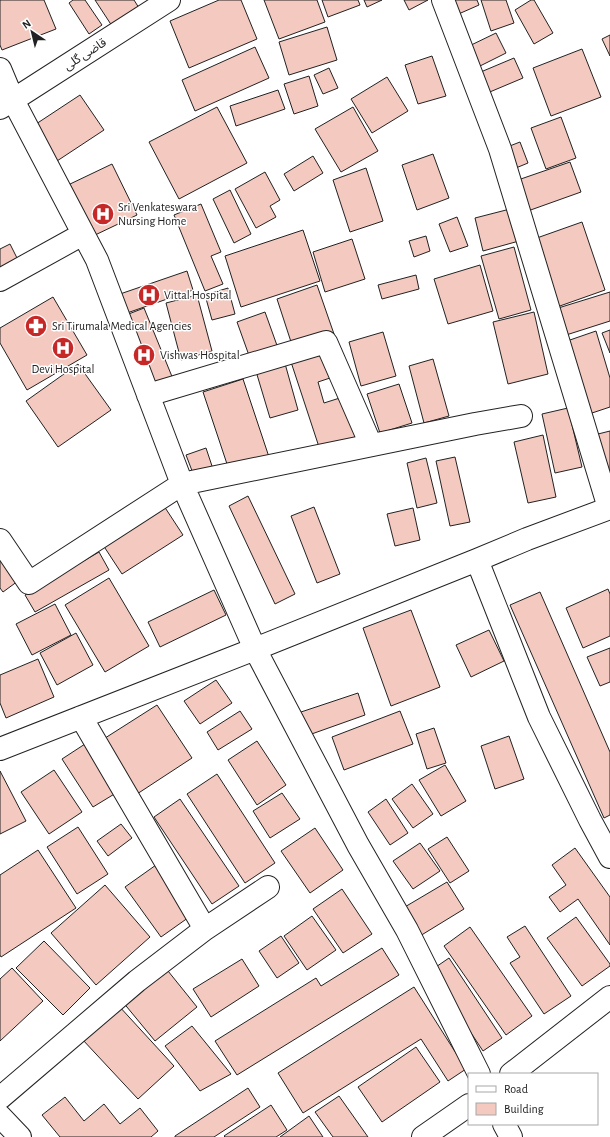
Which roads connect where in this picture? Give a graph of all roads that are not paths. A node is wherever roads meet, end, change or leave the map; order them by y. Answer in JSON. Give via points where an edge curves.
{"nodes":[{"id":1,"x":169,"y":0,"type":"edge"},
{"id":2,"x":443,"y":0,"type":"edge"},
{"id":3,"x":0,"y":70,"type":"edge"},
{"id":4,"x":7,"y":104,"type":"edge"},
{"id":5,"x":83,"y":234,"type":"junction"},
{"id":6,"x":0,"y":280,"type":"edge"},
{"id":7,"x":148,"y":395,"type":"junction"},
{"id":8,"x":521,"y":416,"type":"dead end"},
{"id":9,"x":371,"y":446,"type":"junction"},
{"id":10,"x":182,"y":484,"type":"junction"},
{"id":11,"x":609,"y":508,"type":"edge"},
{"id":12,"x":0,"y":540,"type":"edge"},
{"id":13,"x":477,"y":560,"type":"junction"},
{"id":14,"x":255,"y":649,"type":"junction"},
{"id":15,"x":82,"y":717,"type":"junction"},
{"id":16,"x":0,"y":749,"type":"edge"},
{"id":17,"x":610,"y":857,"type":"edge"},
{"id":18,"x":268,"y":887,"type":"dead end"},
{"id":19,"x":205,"y":930,"type":"junction"},
{"id":20,"x":610,"y":997,"type":"edge"},
{"id":21,"x":478,"y":1073,"type":"edge"},
{"id":22,"x":512,"y":1073,"type":"edge"},
{"id":23,"x":0,"y":1098,"type":"edge"},
{"id":24,"x":468,"y":1107,"type":"edge"},
{"id":25,"x":0,"y":1116,"type":"edge"},
{"id":26,"x":505,"y":1125,"type":"edge"},
{"id":27,"x":20,"y":1137,"type":"edge"},
{"id":28,"x":423,"y":1137,"type":"edge"},
{"id":29,"x":511,"y":1137,"type":"edge"}],
"edges":[{"from":1,"to":4,"type":"street","name":"قاضی گلی"},
{"from":2,"to":11,"type":"street","via":[[500,149]]},
{"from":3,"to":4,"type":"street"},
{"from":4,"to":5,"type":"street"},
{"from":5,"to":6,"type":"street"},
{"from":5,"to":7,"type":"street","via":[[97,260]]},
{"from":7,"to":9,"type":"street","via":[[326,342]]},
{"from":7,"to":10,"type":"street"},
{"from":8,"to":9,"type":"street"},
{"from":9,"to":10,"type":"street"},
{"from":10,"to":12,"type":"street","via":[[29,583]]},
{"from":10,"to":14,"type":"street"},
{"from":11,"to":13,"type":"street"},
{"from":13,"to":14,"type":"street"},
{"from":13,"to":17,"type":"street","via":[[539,717]]},
{"from":14,"to":15,"type":"street"},
{"from":14,"to":21,"type":"street","via":[[358,845],[407,930]]},
{"from":15,"to":16,"type":"street"},
{"from":15,"to":19,"type":"street"},
{"from":18,"to":19,"type":"street"},
{"from":19,"to":23,"type":"street","via":[[136,981]]},
{"from":20,"to":22,"type":"street"},
{"from":24,"to":28,"type":"street"},
{"from":25,"to":27,"type":"street"},
{"from":26,"to":29,"type":"street"}]}
